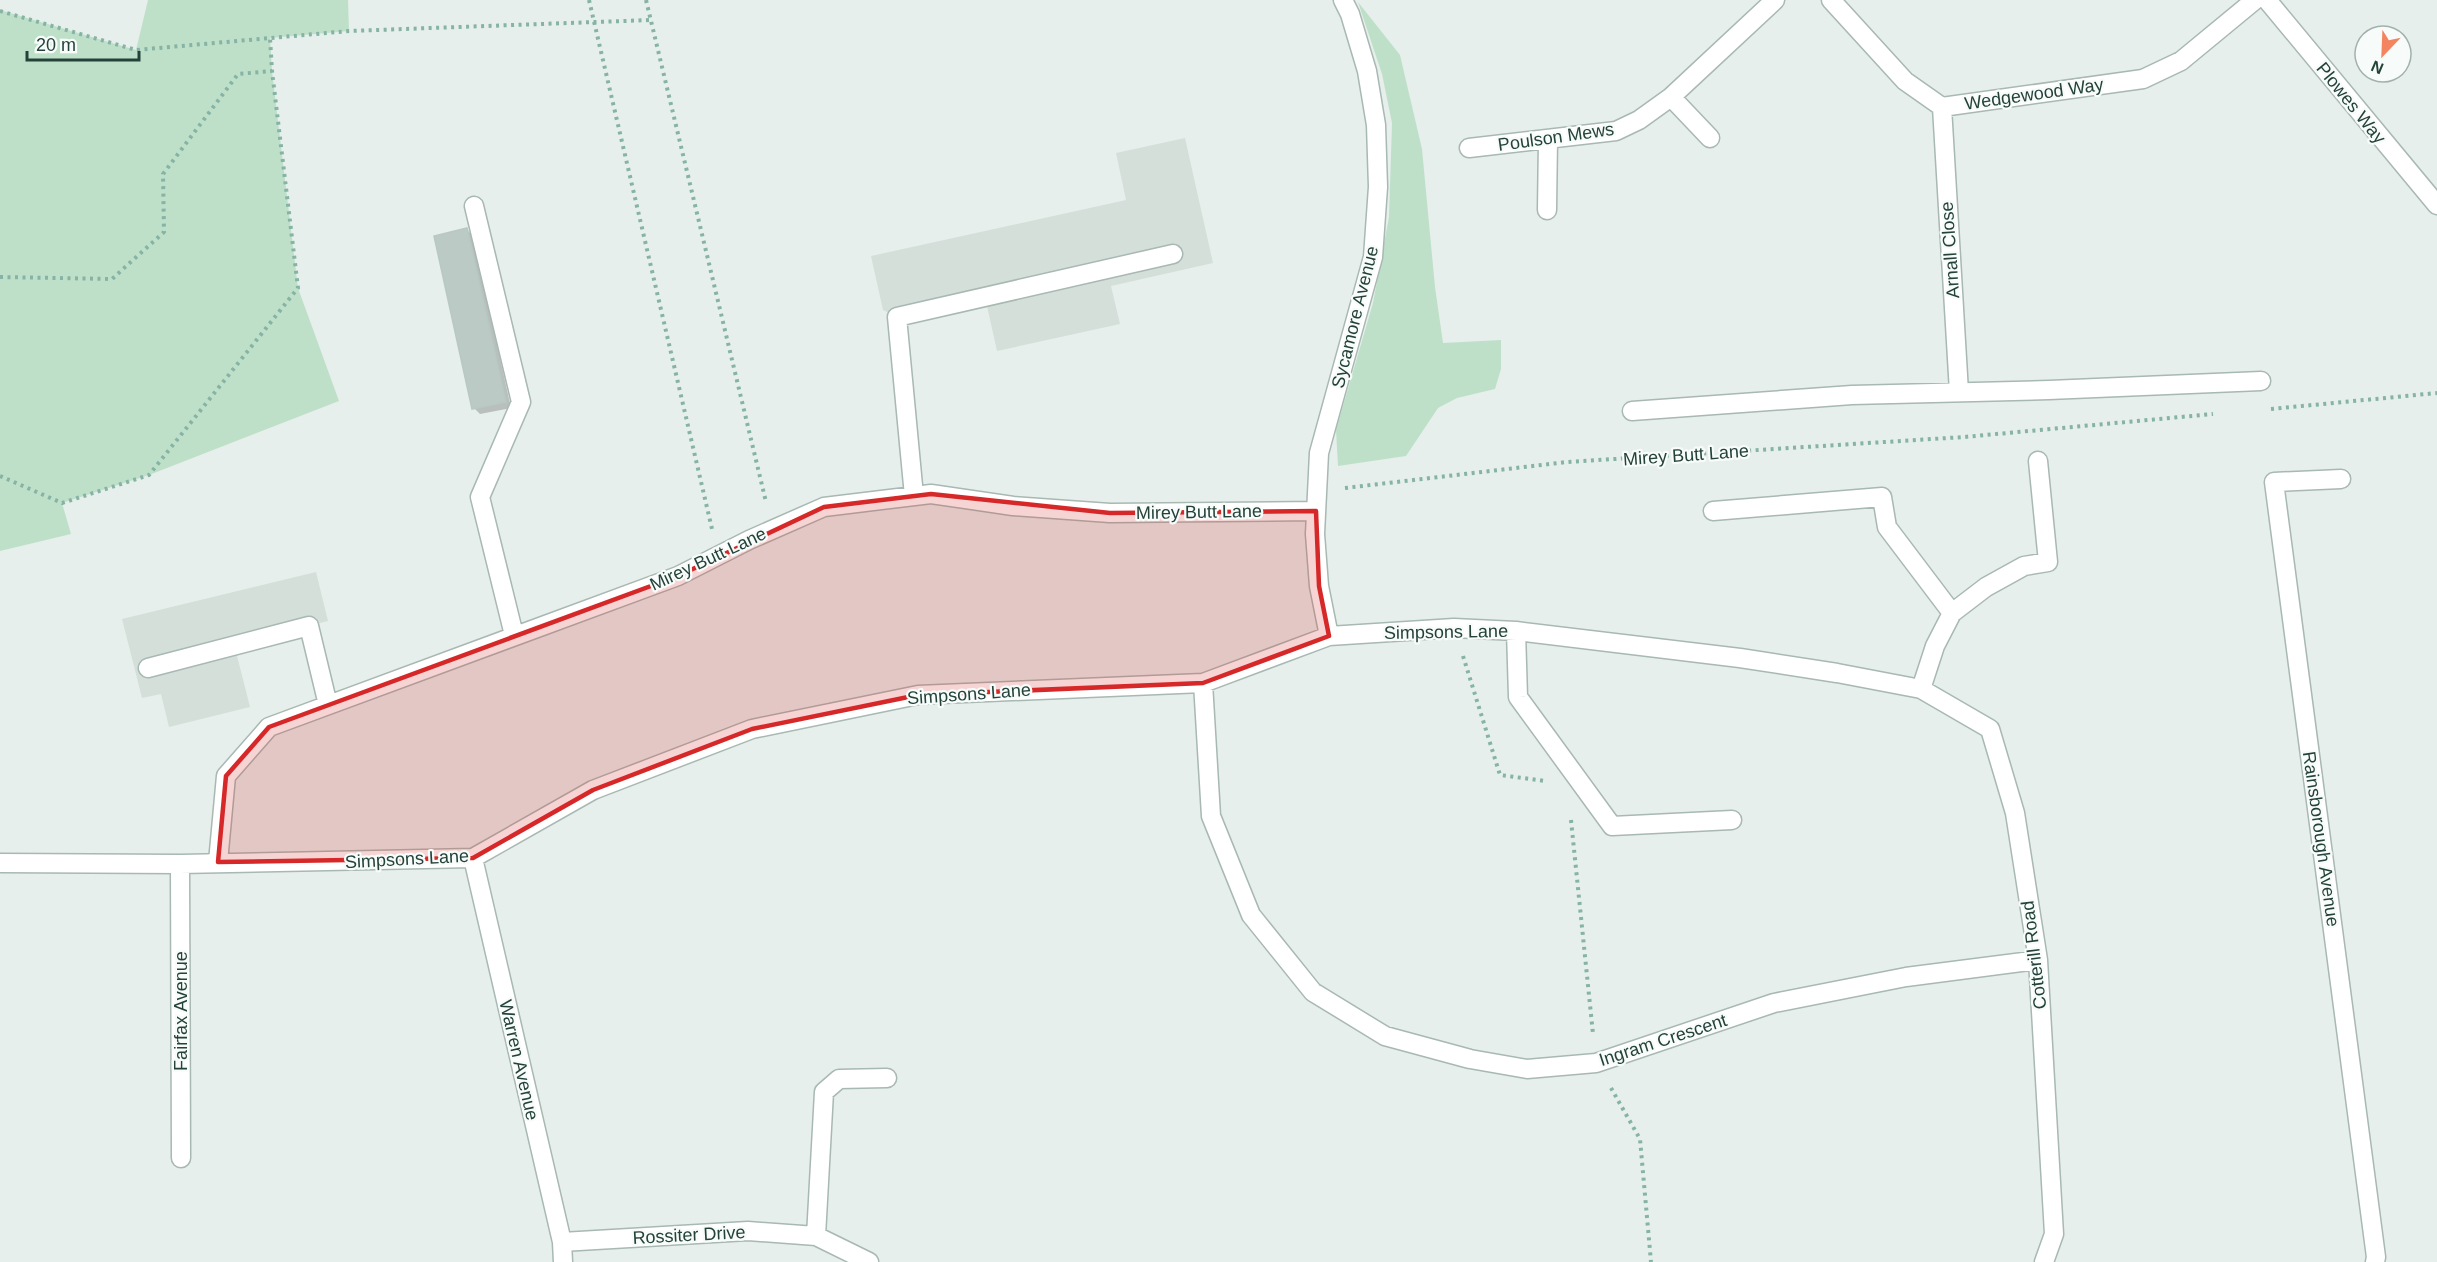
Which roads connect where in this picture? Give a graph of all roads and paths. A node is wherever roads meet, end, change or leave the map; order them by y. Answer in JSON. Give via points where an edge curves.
{"nodes":[{"id":1,"x":589,"y":0,"type":"edge"},
{"id":2,"x":646,"y":0,"type":"edge"},
{"id":3,"x":1343,"y":0,"type":"edge"},
{"id":4,"x":1775,"y":0,"type":"edge"},
{"id":5,"x":1831,"y":0,"type":"edge"},
{"id":6,"x":2255,"y":0,"type":"edge"},
{"id":7,"x":2267,"y":0,"type":"edge"},
{"id":8,"x":0,"y":11,"type":"edge"},
{"id":9,"x":651,"y":20,"type":"junction"},
{"id":10,"x":594,"y":23,"type":"junction"},
{"id":11,"x":270,"y":38,"type":"junction"},
{"id":12,"x":272,"y":71,"type":"junction"},
{"id":13,"x":1671,"y":96,"type":"junction"},
{"id":14,"x":1942,"y":107,"type":"junction"},
{"id":15,"x":1710,"y":138,"type":"dead end"},
{"id":16,"x":1548,"y":139,"type":"junction"},
{"id":17,"x":1468,"y":148,"type":"dead end"},
{"id":18,"x":2437,"y":205,"type":"edge"},
{"id":19,"x":474,"y":206,"type":"dead end"},
{"id":20,"x":1547,"y":210,"type":"dead end"},
{"id":21,"x":1173,"y":254,"type":"dead end"},
{"id":22,"x":0,"y":277,"type":"edge"},
{"id":23,"x":2261,"y":381,"type":"dead end"},
{"id":24,"x":1959,"y":392,"type":"junction"},
{"id":25,"x":1632,"y":411,"type":"dead end"},
{"id":26,"x":2056,"y":429,"type":"dead end"},
{"id":27,"x":2038,"y":461,"type":"dead end"},
{"id":28,"x":0,"y":476,"type":"edge"},
{"id":29,"x":2341,"y":479,"type":"dead end"},
{"id":30,"x":1317,"y":492,"type":"junction"},
{"id":31,"x":914,"y":496,"type":"junction"},
{"id":32,"x":1316,"y":511,"type":"junction"},
{"id":33,"x":1713,"y":511,"type":"dead end"},
{"id":34,"x":773,"y":529,"type":"junction"},
{"id":35,"x":718,"y":556,"type":"junction"},
{"id":36,"x":1952,"y":613,"type":"junction"},
{"id":37,"x":1454,"y":628,"type":"junction"},
{"id":38,"x":1516,"y":631,"type":"junction"},
{"id":39,"x":514,"y":635,"type":"junction"},
{"id":40,"x":1329,"y":636,"type":"junction"},
{"id":41,"x":148,"y":668,"type":"dead end"},
{"id":42,"x":1203,"y":683,"type":"junction"},
{"id":43,"x":1921,"y":689,"type":"junction"},
{"id":44,"x":328,"y":705,"type":"junction"},
{"id":45,"x":1556,"y":783,"type":"dead end"},
{"id":46,"x":1571,"y":819,"type":"dead end"},
{"id":47,"x":1732,"y":820,"type":"dead end"},
{"id":48,"x":473,"y":858,"type":"junction"},
{"id":49,"x":218,"y":862,"type":"junction"},
{"id":50,"x":0,"y":863,"type":"edge"},
{"id":51,"x":180,"y":864,"type":"junction"},
{"id":52,"x":2038,"y":960,"type":"junction"},
{"id":53,"x":1596,"y":1063,"type":"junction"},
{"id":54,"x":887,"y":1078,"type":"dead end"},
{"id":55,"x":181,"y":1158,"type":"dead end"},
{"id":56,"x":816,"y":1236,"type":"junction"},
{"id":57,"x":562,"y":1242,"type":"junction"},
{"id":58,"x":563,"y":1262,"type":"edge"},
{"id":59,"x":869,"y":1262,"type":"edge"},
{"id":60,"x":1651,"y":1262,"type":"edge"},
{"id":61,"x":2044,"y":1262,"type":"edge"},
{"id":62,"x":2375,"y":1262,"type":"edge"}],
"edges":[{"from":1,"to":10,"type":"path"},
{"from":2,"to":9,"type":"path"},
{"from":3,"to":30,"type":"street","name":"Sycamore Avenue","via":[[1367,71],[1377,125],[1378,187],[1373,256],[1319,453]]},
{"from":4,"to":13,"type":"street","name":"Poulson Mews"},
{"from":5,"to":14,"type":"street","name":"Wedgewood Way","via":[[1905,81]]},
{"from":6,"to":14,"type":"street","name":"Wedgewood Way","via":[[2181,61],[2143,79]]},
{"from":7,"to":18,"type":"street","name":"Plowes Way"},
{"from":8,"to":11,"type":"path","via":[[136,50]]},
{"from":9,"to":10,"type":"path"},
{"from":9,"to":34,"type":"path"},
{"from":10,"to":11,"type":"path","via":[[349,31]]},
{"from":10,"to":35,"type":"path"},
{"from":11,"to":12,"type":"path"},
{"from":12,"to":22,"type":"path","via":[[238,74],[163,174],[164,231],[112,279]]},
{"from":12,"to":28,"type":"path","via":[[298,288],[149,475],[62,503]]},
{"from":13,"to":15,"type":"street"},
{"from":13,"to":16,"type":"street","name":"Poulson Mews","via":[[1639,120],[1616,131]]},
{"from":14,"to":24,"type":"street","name":"Arnall Close"},
{"from":16,"to":17,"type":"street","name":"Poulson Mews"},
{"from":16,"to":20,"type":"street"},
{"from":19,"to":39,"type":"street","via":[[521,402],[480,497]]},
{"from":21,"to":31,"type":"street","via":[[897,317]]},
{"from":23,"to":24,"type":"street"},
{"from":24,"to":25,"type":"street","via":[[1852,395]]},
{"from":26,"to":30,"type":"path","name":"Mirey Butt Lane","via":[[1568,462]]},
{"from":27,"to":36,"type":"street","via":[[2048,562],[2024,566],[1986,587]]},
{"from":29,"to":62,"type":"street","name":"Rainsborough Avenue","via":[[2274,482]]},
{"from":30,"to":32,"type":"street","name":"Sycamore Avenue"},
{"from":31,"to":32,"type":"street","name":"Mirey Butt Lane","via":[[931,494],[1012,506],[1110,513]]},
{"from":31,"to":34,"type":"street","name":"Mirey Butt Lane","via":[[824,507]]},
{"from":32,"to":40,"type":"street","name":"Sycamore Avenue","via":[[1319,586]]},
{"from":33,"to":36,"type":"street","via":[[1881,497],[1887,527]]},
{"from":34,"to":35,"type":"street","name":"Mirey Butt Lane"},
{"from":35,"to":39,"type":"street","name":"Mirey Butt Lane","via":[[678,576]]},
{"from":36,"to":43,"type":"street","via":[[1935,646]]},
{"from":37,"to":38,"type":"street","name":"Simpsons Lane"},
{"from":37,"to":40,"type":"street","name":"Simpsons Lane"},
{"from":37,"to":45,"type":"path","via":[[1500,775]]},
{"from":38,"to":43,"type":"street","name":"Simpsons Lane","via":[[1740,658]]},
{"from":38,"to":47,"type":"street","via":[[1518,697],[1612,826]]},
{"from":39,"to":44,"type":"street","name":"Mirey Butt Lane"},
{"from":40,"to":42,"type":"street","name":"Simpsons Lane"},
{"from":41,"to":44,"type":"street","via":[[309,626]]},
{"from":42,"to":48,"type":"street","name":"Simpsons Lane","via":[[918,695],[752,729],[593,790]]},
{"from":42,"to":53,"type":"street","name":"Ingram Crescent","via":[[1211,816],[1251,915],[1313,992],[1385,1036],[1470,1059],[1527,1069]]},
{"from":43,"to":52,"type":"street","name":"Cotterill Road","via":[[1990,729],[2015,813]]},
{"from":44,"to":49,"type":"street","name":"Mirey Butt Lane","via":[[269,727],[226,776]]},
{"from":46,"to":53,"type":"path"},
{"from":48,"to":49,"type":"street","name":"Simpsons Lane"},
{"from":48,"to":57,"type":"street","name":"Warren Avenue"},
{"from":49,"to":51,"type":"street","name":"Simpsons Lane"},
{"from":50,"to":51,"type":"street","name":"Simpsons Lane"},
{"from":51,"to":55,"type":"street","name":"Fairfax Avenue"},
{"from":52,"to":53,"type":"street","name":"Ingram Crescent","via":[[1906,977],[1774,1003]]},
{"from":52,"to":61,"type":"street","name":"Cotterill Road","via":[[2054,1234]]},
{"from":53,"to":60,"type":"path","via":[[1641,1139]]},
{"from":54,"to":56,"type":"street","via":[[839,1079],[824,1092]]},
{"from":56,"to":57,"type":"street","name":"Rossiter Drive","via":[[748,1231]]},
{"from":56,"to":59,"type":"street","name":"Rossiter Drive"},
{"from":57,"to":58,"type":"street","name":"Warren Avenue"}]}
